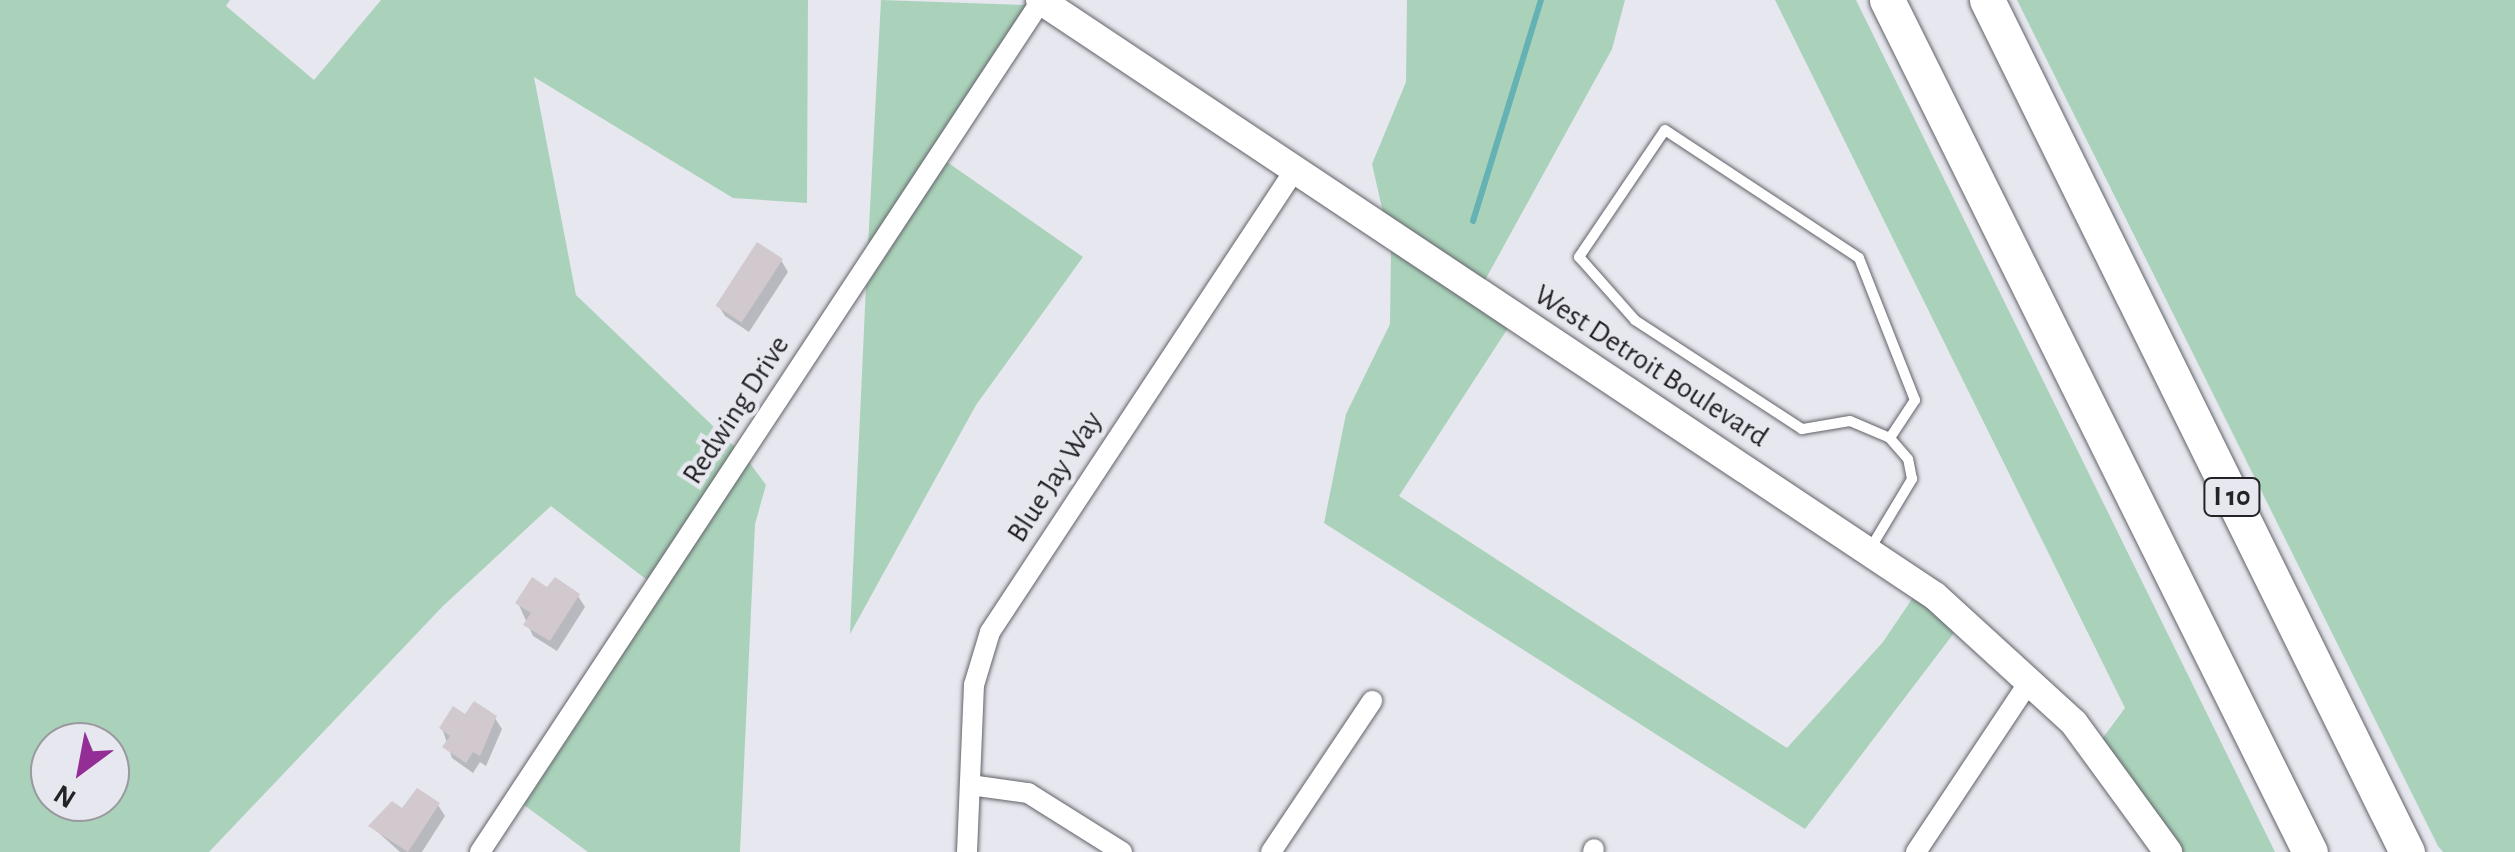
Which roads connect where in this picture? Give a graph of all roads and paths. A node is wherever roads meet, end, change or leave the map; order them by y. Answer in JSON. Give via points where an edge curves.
{"nodes":[{"id":1,"x":1887,"y":0,"type":"edge"},
{"id":2,"x":1986,"y":0,"type":"edge"},
{"id":3,"x":1055,"y":4,"type":"edge"},
{"id":4,"x":1294,"y":171,"type":"junction"},
{"id":5,"x":1890,"y":438,"type":"junction"},
{"id":6,"x":1870,"y":550,"type":"junction"},
{"id":7,"x":2031,"y":678,"type":"junction"},
{"id":8,"x":1372,"y":702,"type":"dead end"},
{"id":9,"x":970,"y":785,"type":"junction"},
{"id":10,"x":2377,"y":793,"type":"junction"},
{"id":11,"x":480,"y":852,"type":"edge"},
{"id":12,"x":967,"y":852,"type":"edge"},
{"id":13,"x":1122,"y":852,"type":"edge"},
{"id":14,"x":1272,"y":852,"type":"edge"},
{"id":15,"x":1916,"y":852,"type":"edge"},
{"id":16,"x":2168,"y":852,"type":"edge"},
{"id":17,"x":2310,"y":852,"type":"edge"},
{"id":18,"x":2406,"y":852,"type":"edge"},
{"id":19,"x":2428,"y":852,"type":"edge"}],
"edges":[{"from":1,"to":17,"type":"highway"},
{"from":2,"to":10,"type":"highway","number":"I 10"},
{"from":3,"to":4,"type":"street","name":"West Detroit Boulevard"},
{"from":3,"to":11,"type":"street","name":"Redwing Drive"},
{"from":4,"to":6,"type":"street","name":"West Detroit Boulevard"},
{"from":4,"to":9,"type":"street","name":"Blue Jay Way","via":[[990,632],[974,685]]},
{"from":5,"to":5,"type":"lane","via":[[1850,420],[1802,429],[1635,320],[1579,257],[1665,130],[1859,258],[1915,400]]},
{"from":5,"to":6,"type":"lane","via":[[1908,460],[1912,480]]},
{"from":6,"to":7,"type":"street","name":"West Detroit Boulevard"},
{"from":7,"to":15,"type":"street"},
{"from":7,"to":16,"type":"street","name":"West Detroit Boulevard","via":[[2104,759]]},
{"from":8,"to":14,"type":"street"},
{"from":9,"to":12,"type":"street","name":"Blue Jay Way"},
{"from":9,"to":13,"type":"street","via":[[1028,793]]},
{"from":10,"to":18,"type":"highway","number":"I 10"},
{"from":10,"to":19,"type":"highway"}]}
